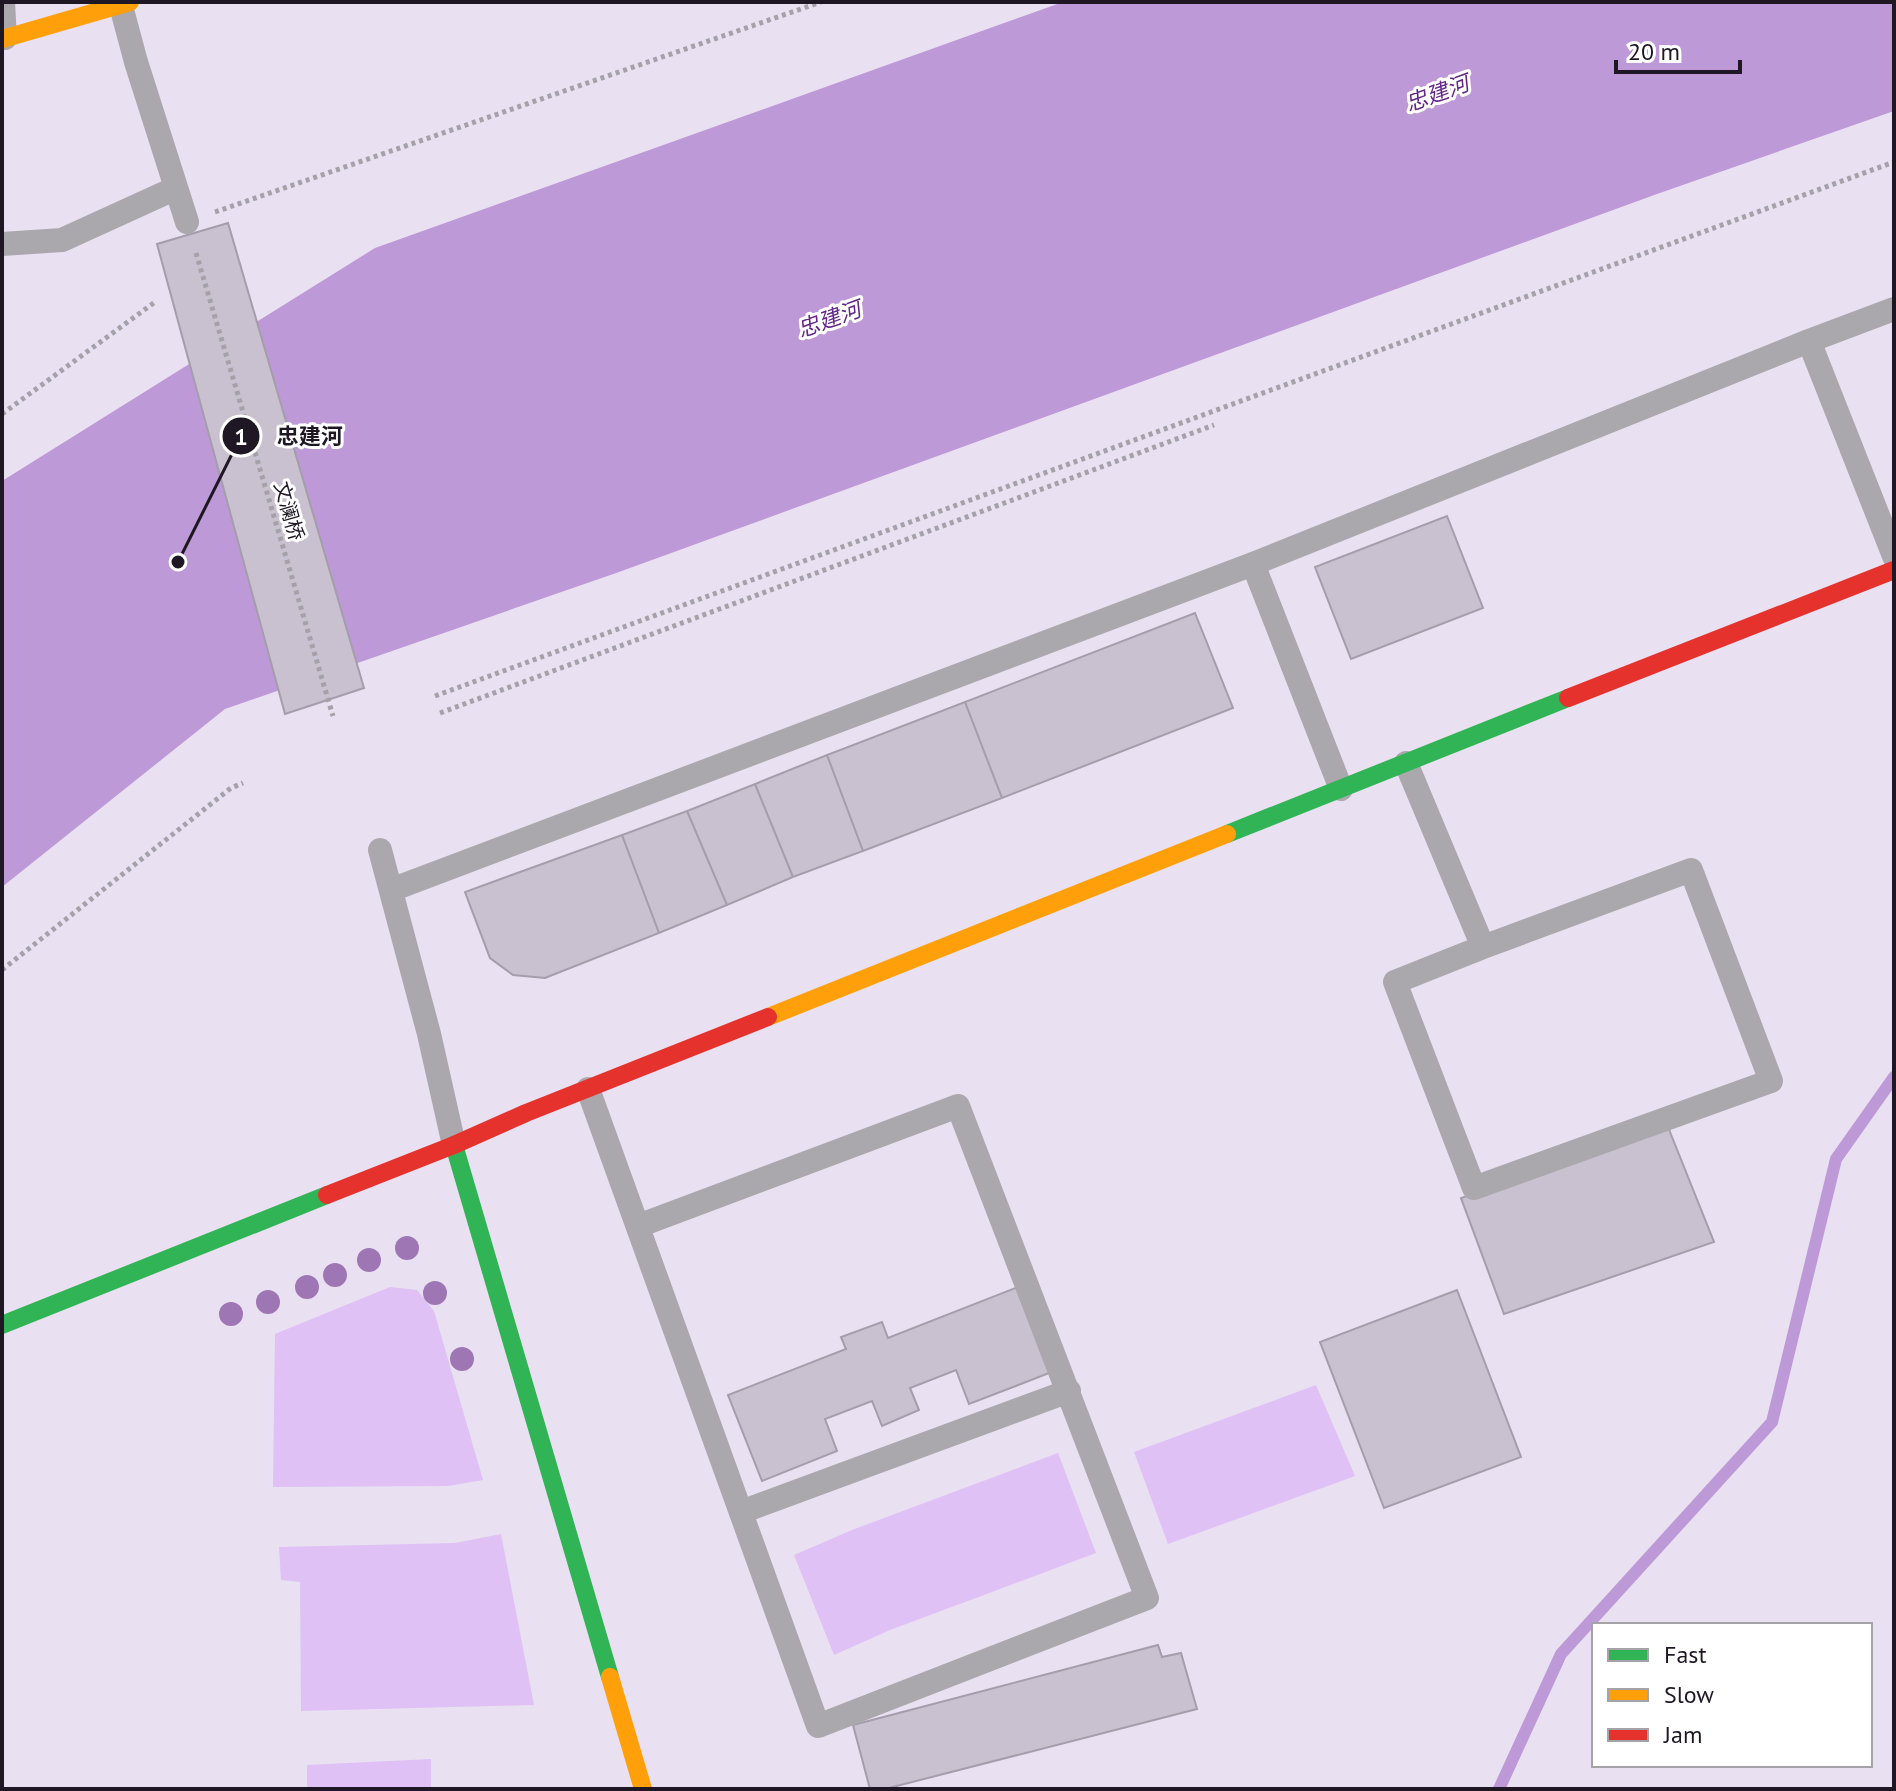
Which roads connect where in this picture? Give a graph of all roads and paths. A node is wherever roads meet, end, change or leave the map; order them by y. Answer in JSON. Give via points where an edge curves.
{"nodes":[{"id":1,"x":3,"y":2,"type":"edge"},
{"id":2,"x":821,"y":2,"type":"edge"},
{"id":3,"x":125,"y":4,"type":"edge"},
{"id":4,"x":4,"y":38,"type":"edge"},
{"id":5,"x":1894,"y":162,"type":"edge"},
{"id":6,"x":176,"y":188,"type":"junction"},
{"id":7,"x":187,"y":222,"type":"junction"},
{"id":8,"x":2,"y":244,"type":"edge"},
{"id":9,"x":155,"y":302,"type":"dead end"},
{"id":10,"x":1894,"y":309,"type":"edge"},
{"id":11,"x":1809,"y":341,"type":"junction"},
{"id":12,"x":2,"y":414,"type":"edge"},
{"id":13,"x":1214,"y":425,"type":"dead end"},
{"id":14,"x":1894,"y":556,"type":"edge"},
{"id":15,"x":1253,"y":564,"type":"junction"},
{"id":16,"x":1894,"y":570,"type":"edge"},
{"id":17,"x":435,"y":696,"type":"dead end"},
{"id":18,"x":440,"y":713,"type":"dead end"},
{"id":19,"x":333,"y":716,"type":"dead end"},
{"id":20,"x":1406,"y":763,"type":"junction"},
{"id":21,"x":243,"y":783,"type":"dead end"},
{"id":22,"x":1341,"y":789,"type":"junction"},
{"id":23,"x":380,"y":850,"type":"dead end"},
{"id":24,"x":391,"y":890,"type":"junction"},
{"id":25,"x":1483,"y":947,"type":"junction"},
{"id":26,"x":2,"y":970,"type":"edge"},
{"id":27,"x":588,"y":1089,"type":"junction"},
{"id":28,"x":454,"y":1145,"type":"junction"},
{"id":29,"x":638,"y":1226,"type":"junction"},
{"id":30,"x":2,"y":1325,"type":"edge"},
{"id":31,"x":1069,"y":1391,"type":"junction"},
{"id":32,"x":741,"y":1512,"type":"junction"},
{"id":33,"x":643,"y":1789,"type":"edge"}],
"edges":[{"from":1,"to":4,"type":"lane"},
{"from":2,"to":7,"type":"path"},
{"from":3,"to":4,"type":"main road"},
{"from":3,"to":6,"type":"lane","via":[[136,62]]},
{"from":5,"to":17,"type":"path"},
{"from":6,"to":7,"type":"lane"},
{"from":6,"to":8,"type":"lane","via":[[62,240]]},
{"from":7,"to":19,"type":"path","name":"文澜桥"},
{"from":9,"to":12,"type":"path"},
{"from":10,"to":11,"type":"lane"},
{"from":11,"to":14,"type":"lane"},
{"from":11,"to":15,"type":"lane"},
{"from":13,"to":18,"type":"path"},
{"from":15,"to":22,"type":"lane"},
{"from":15,"to":24,"type":"lane"},
{"from":16,"to":20,"type":"main road"},
{"from":20,"to":22,"type":"main road"},
{"from":20,"to":25,"type":"lane"},
{"from":21,"to":26,"type":"path"},
{"from":22,"to":27,"type":"main road"},
{"from":23,"to":24,"type":"lane"},
{"from":24,"to":28,"type":"lane"},
{"from":25,"to":25,"type":"lane","via":[[1395,982],[1474,1188],[1771,1081],[1691,870]]},
{"from":27,"to":28,"type":"main road"},
{"from":27,"to":29,"type":"lane"},
{"from":28,"to":30,"type":"main road"},
{"from":28,"to":33,"type":"main road"},
{"from":29,"to":31,"type":"lane","via":[[958,1106]]},
{"from":29,"to":32,"type":"lane"},
{"from":31,"to":32,"type":"lane"},
{"from":31,"to":32,"type":"lane","via":[[1147,1598],[818,1726]]}]}
